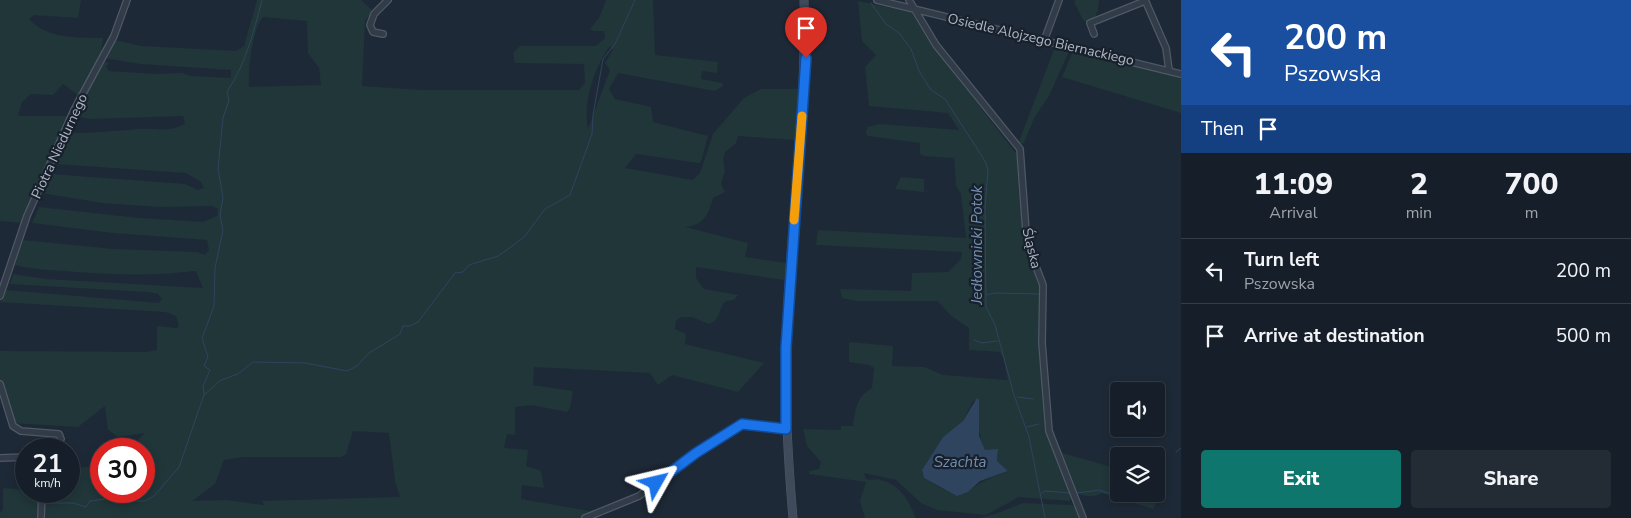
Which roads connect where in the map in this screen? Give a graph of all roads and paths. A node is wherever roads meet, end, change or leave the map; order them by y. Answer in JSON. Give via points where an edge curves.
{"nodes":[{"id":1,"x":127,"y":0,"type":"edge"},
{"id":2,"x":388,"y":0,"type":"edge"},
{"id":3,"x":804,"y":0,"type":"edge"},
{"id":4,"x":877,"y":0,"type":"edge"},
{"id":5,"x":909,"y":0,"type":"edge"},
{"id":6,"x":1059,"y":0,"type":"edge"},
{"id":7,"x":1145,"y":1,"type":"edge"},
{"id":8,"x":912,"y":8,"type":"junction"},
{"id":9,"x":383,"y":34,"type":"dead end"},
{"id":10,"x":1094,"y":34,"type":"dead end"},
{"id":11,"x":1044,"y":41,"type":"junction"},
{"id":12,"x":1169,"y":70,"type":"junction"},
{"id":13,"x":1181,"y":74,"type":"edge"},
{"id":14,"x":0,"y":296,"type":"edge"},
{"id":15,"x":0,"y":384,"type":"edge"},
{"id":16,"x":786,"y":429,"type":"junction"},
{"id":17,"x":61,"y":438,"type":"edge"},
{"id":18,"x":15,"y":457,"type":"edge"},
{"id":19,"x":0,"y":458,"type":"edge"},
{"id":20,"x":42,"y":503,"type":"edge"},
{"id":21,"x":41,"y":518,"type":"edge"},
{"id":22,"x":585,"y":518,"type":"edge"},
{"id":23,"x":793,"y":518,"type":"edge"},
{"id":24,"x":1083,"y":518,"type":"edge"}],
"edges":[{"from":1,"to":14,"type":"street","name":"Piotra Niedurnego","via":[[114,36],[73,112],[35,200]]},
{"from":2,"to":9,"type":"street","via":[[374,14],[370,25],[373,32]]},
{"from":3,"to":16,"type":"main road","via":[[806,58],[786,347]]},
{"from":4,"to":8,"type":"street"},
{"from":5,"to":8,"type":"street","name":"Śląska"},
{"from":6,"to":11,"type":"street"},
{"from":7,"to":10,"type":"street","name":"Osiedle Alojzego Biernackiego","via":[[1090,23]]},
{"from":7,"to":12,"type":"street","name":"Osiedle Alojzego Biernackiego","via":[[1166,48]]},
{"from":8,"to":11,"type":"street","name":"Osiedle Alojzego Biernackiego"},
{"from":8,"to":24,"type":"street","name":"Śląska","via":[[948,60],[1020,149],[1026,232],[1043,285],[1042,342],[1049,432]]},
{"from":11,"to":12,"type":"street","name":"Osiedle Alojzego Biernackiego"},
{"from":12,"to":13,"type":"street","name":"Osiedle Alojzego Biernackiego"},
{"from":15,"to":17,"type":"street","via":[[14,428],[59,434]]},
{"from":16,"to":22,"type":"street","via":[[742,424],[696,453],[639,496]]},
{"from":16,"to":23,"type":"main road"},
{"from":18,"to":19,"type":"street"},
{"from":20,"to":21,"type":"street"}]}
